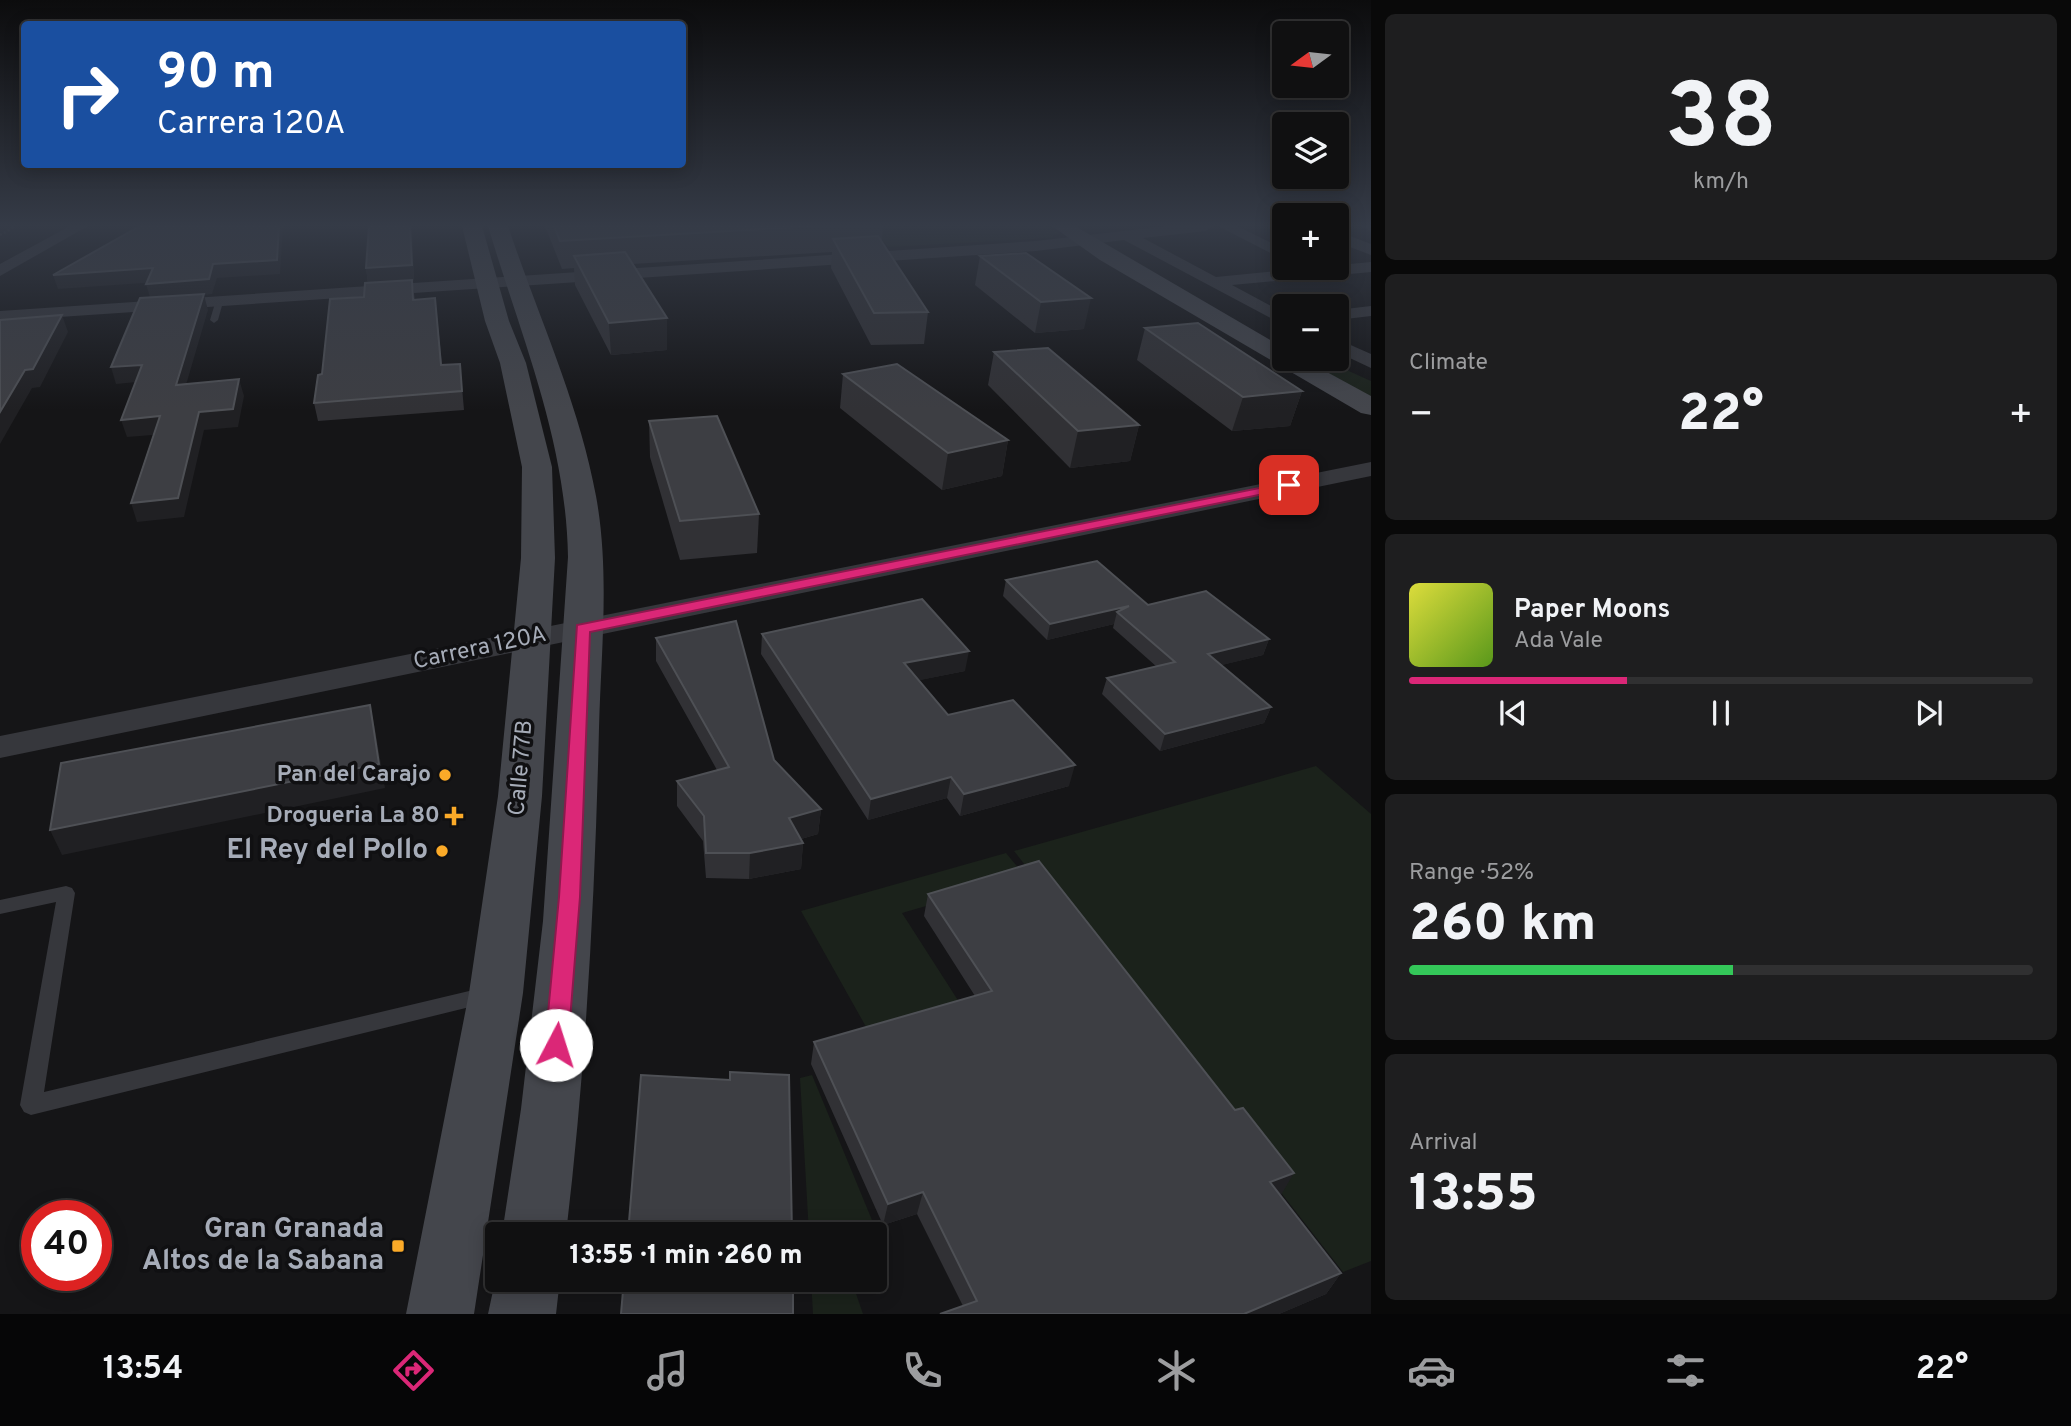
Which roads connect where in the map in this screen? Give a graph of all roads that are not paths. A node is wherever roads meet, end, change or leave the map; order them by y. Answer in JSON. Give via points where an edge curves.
{"nodes":[{"id":1,"x":449,"y":287,"type":"edge"},
{"id":2,"x":502,"y":287,"type":"edge"},
{"id":3,"x":503,"y":287,"type":"edge"},
{"id":4,"x":1173,"y":287,"type":"edge"},
{"id":5,"x":1182,"y":287,"type":"edge"},
{"id":6,"x":1224,"y":287,"type":"edge"},
{"id":7,"x":219,"y":302,"type":"junction"},
{"id":8,"x":1371,"y":312,"type":"edge"},
{"id":9,"x":1272,"y":313,"type":"edge"},
{"id":10,"x":1349,"y":314,"type":"edge"},
{"id":11,"x":0,"y":316,"type":"edge"},
{"id":12,"x":1236,"y":316,"type":"junction"},
{"id":13,"x":1272,"y":316,"type":"edge"},
{"id":14,"x":214,"y":320,"type":"dead end"},
{"id":15,"x":1272,"y":332,"type":"edge"},
{"id":16,"x":1272,"y":350,"type":"edge"},
{"id":17,"x":1349,"y":355,"type":"edge"},
{"id":18,"x":1349,"y":366,"type":"edge"},
{"id":19,"x":1308,"y":371,"type":"edge"},
{"id":20,"x":1370,"y":373,"type":"edge"},
{"id":21,"x":1371,"y":407,"type":"edge"},
{"id":22,"x":1371,"y":470,"type":"edge"},
{"id":23,"x":582,"y":629,"type":"junction"},
{"id":24,"x":533,"y":639,"type":"junction"},
{"id":25,"x":0,"y":747,"type":"edge"},
{"id":26,"x":0,"y":906,"type":"edge"},
{"id":27,"x":496,"y":993,"type":"junction"},
{"id":28,"x":535,"y":1222,"type":"edge"},
{"id":29,"x":525,"y":1292,"type":"edge"},
{"id":30,"x":440,"y":1314,"type":"edge"},
{"id":31,"x":522,"y":1314,"type":"edge"}],
"edges":[{"from":1,"to":7,"type":"street"},
{"from":2,"to":24,"type":"street","name":"Calle 77B","via":[[537,467]]},
{"from":3,"to":23,"type":"street","name":"Calle 77B","via":[[552,382],[581,497]]},
{"from":4,"to":16,"type":"street"},
{"from":5,"to":12,"type":"street"},
{"from":6,"to":9,"type":"street"},
{"from":7,"to":11,"type":"street"},
{"from":7,"to":14,"type":"lane"},
{"from":8,"to":10,"type":"street"},
{"from":12,"to":13,"type":"street"},
{"from":12,"to":15,"type":"street"},
{"from":17,"to":20,"type":"street"},
{"from":18,"to":20,"type":"street"},
{"from":19,"to":21,"type":"street"},
{"from":22,"to":23,"type":"street","name":"Carrera 120A"},
{"from":23,"to":24,"type":"street","name":"Carrera 120A"},
{"from":23,"to":28,"type":"street","name":"Calle 77B","via":[[570,897]]},
{"from":24,"to":25,"type":"street","name":"Carrera 120A"},
{"from":24,"to":27,"type":"street","name":"Calle 77B"},
{"from":26,"to":27,"type":"lane","via":[[66,893],[31,1105]]},
{"from":27,"to":30,"type":"street","name":"Calle 77B"},
{"from":29,"to":31,"type":"street"}]}
